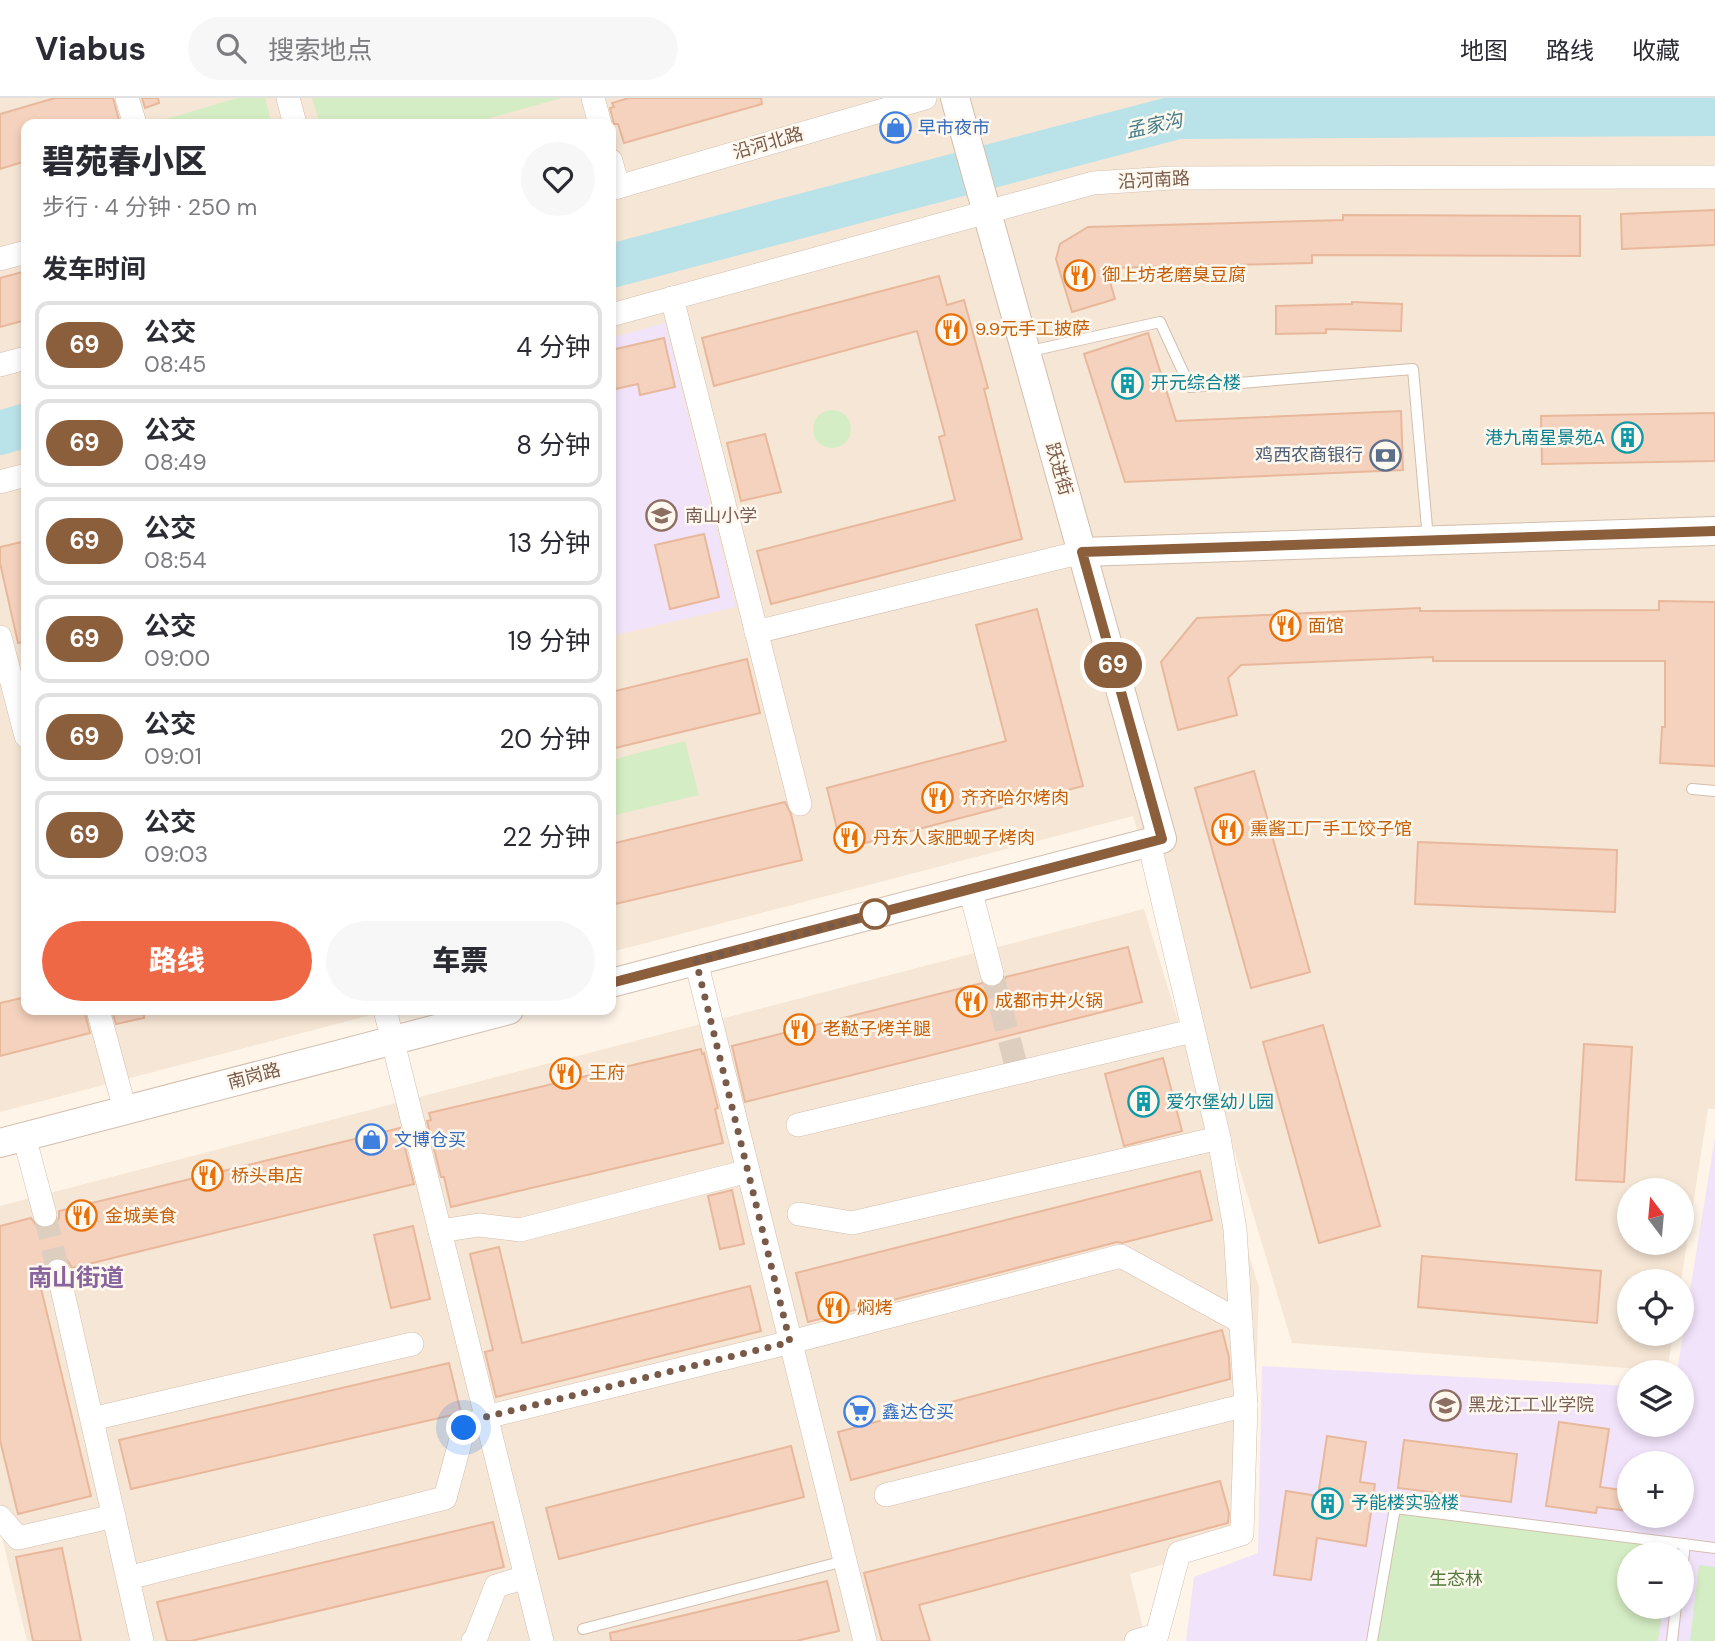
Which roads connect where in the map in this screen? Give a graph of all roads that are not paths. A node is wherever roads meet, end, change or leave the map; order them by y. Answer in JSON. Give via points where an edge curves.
{"nodes":[{"id":1,"x":127,"y":98,"type":"edge"},
{"id":2,"x":288,"y":98,"type":"edge"},
{"id":3,"x":593,"y":98,"type":"edge"},
{"id":4,"x":925,"y":98,"type":"edge"},
{"id":5,"x":955,"y":98,"type":"edge"},
{"id":6,"x":133,"y":119,"type":"edge"},
{"id":7,"x":294,"y":119,"type":"edge"},
{"id":8,"x":599,"y":119,"type":"edge"},
{"id":9,"x":1715,"y":177,"type":"edge"},
{"id":10,"x":616,"y":187,"type":"edge"},
{"id":11,"x":985,"y":205,"type":"junction"},
{"id":12,"x":21,"y":253,"type":"edge"},
{"id":13,"x":0,"y":259,"type":"edge"},
{"id":14,"x":672,"y":298,"type":"junction"},
{"id":15,"x":616,"y":314,"type":"edge"},
{"id":16,"x":1026,"y":352,"type":"junction"},
{"id":17,"x":21,"y":359,"type":"edge"},
{"id":18,"x":0,"y":365,"type":"edge"},
{"id":19,"x":21,"y":476,"type":"edge"},
{"id":20,"x":0,"y":482,"type":"edge"},
{"id":21,"x":1715,"y":531,"type":"edge"},
{"id":22,"x":1428,"y":540,"type":"junction"},
{"id":23,"x":1082,"y":552,"type":"junction"},
{"id":24,"x":757,"y":632,"type":"junction"},
{"id":25,"x":0,"y":637,"type":"edge"},
{"id":26,"x":21,"y":717,"type":"edge"},
{"id":27,"x":1692,"y":789,"type":"dead end"},
{"id":28,"x":1715,"y":791,"type":"edge"},
{"id":29,"x":800,"y":804,"type":"dead end"},
{"id":30,"x":1156,"y":841,"type":"junction"},
{"id":31,"x":970,"y":889,"type":"junction"},
{"id":32,"x":696,"y":961,"type":"junction"},
{"id":33,"x":992,"y":974,"type":"tunnel mouth"},
{"id":34,"x":616,"y":982,"type":"edge"},
{"id":35,"x":99,"y":1015,"type":"edge"},
{"id":36,"x":386,"y":1015,"type":"edge"},
{"id":37,"x":490,"y":1015,"type":"edge"},
{"id":38,"x":1192,"y":1031,"type":"junction"},
{"id":39,"x":392,"y":1040,"type":"junction"},
{"id":40,"x":125,"y":1110,"type":"junction"},
{"id":41,"x":798,"y":1125,"type":"dead end"},
{"id":42,"x":1219,"y":1138,"type":"junction"},
{"id":43,"x":12,"y":1139,"type":"edge"},
{"id":44,"x":748,"y":1171,"type":"junction"},
{"id":45,"x":799,"y":1214,"type":"dead end"},
{"id":46,"x":45,"y":1215,"type":"tunnel mouth"},
{"id":47,"x":440,"y":1231,"type":"junction"},
{"id":48,"x":58,"y":1271,"type":"tunnel mouth"},
{"id":49,"x":1241,"y":1322,"type":"junction"},
{"id":50,"x":790,"y":1342,"type":"junction"},
{"id":51,"x":412,"y":1344,"type":"dead end"},
{"id":52,"x":1246,"y":1405,"type":"junction"},
{"id":53,"x":486,"y":1417,"type":"junction"},
{"id":54,"x":92,"y":1419,"type":"junction"},
{"id":55,"x":886,"y":1495,"type":"dead end"},
{"id":56,"x":114,"y":1516,"type":"junction"},
{"id":57,"x":0,"y":1517,"type":"edge"},
{"id":58,"x":1669,"y":1542,"type":"edge"},
{"id":59,"x":1694,"y":1545,"type":"edge"},
{"id":60,"x":1715,"y":1548,"type":"edge"},
{"id":61,"x":844,"y":1561,"type":"junction"},
{"id":62,"x":526,"y":1577,"type":"junction"},
{"id":63,"x":128,"y":1578,"type":"junction"},
{"id":64,"x":1674,"y":1619,"type":"edge"},
{"id":65,"x":583,"y":1629,"type":"dead end"},
{"id":66,"x":1150,"y":1639,"type":"edge"},
{"id":67,"x":142,"y":1641,"type":"edge"},
{"id":68,"x":472,"y":1641,"type":"edge"},
{"id":69,"x":542,"y":1641,"type":"edge"},
{"id":70,"x":865,"y":1641,"type":"edge"},
{"id":71,"x":1372,"y":1641,"type":"edge"},
{"id":72,"x":1671,"y":1641,"type":"edge"}],
"edges":[{"from":1,"to":6,"type":"street"},
{"from":2,"to":7,"type":"street"},
{"from":3,"to":8,"type":"street"},
{"from":4,"to":10,"type":"street","name":"沿河北路"},
{"from":5,"to":11,"type":"street","name":"跃进街"},
{"from":9,"to":11,"type":"street","name":"沿河南路","via":[[1172,178],[1093,183]]},
{"from":11,"to":14,"type":"street","name":"沿河南路"},
{"from":11,"to":16,"type":"street","name":"跃进街"},
{"from":12,"to":13,"type":"street"},
{"from":14,"to":15,"type":"street","name":"沿河南路"},
{"from":14,"to":24,"type":"street"},
{"from":16,"to":22,"type":"lane","via":[[1160,322],[1190,387],[1413,369]]},
{"from":16,"to":23,"type":"street","name":"跃进街"},
{"from":17,"to":18,"type":"street"},
{"from":19,"to":20,"type":"street"},
{"from":21,"to":22,"type":"street"},
{"from":22,"to":23,"type":"street"},
{"from":23,"to":24,"type":"street"},
{"from":23,"to":30,"type":"street","name":"跃进街"},
{"from":24,"to":29,"type":"street"},
{"from":25,"to":26,"type":"street"},
{"from":27,"to":28,"type":"lane"},
{"from":30,"to":31,"type":"street"},
{"from":30,"to":38,"type":"street"},
{"from":31,"to":32,"type":"street"},
{"from":31,"to":33,"type":"street"},
{"from":32,"to":34,"type":"street"},
{"from":32,"to":44,"type":"street"},
{"from":35,"to":40,"type":"street"},
{"from":36,"to":39,"type":"street"},
{"from":37,"to":39,"type":"street","name":"南岗路"},
{"from":38,"to":41,"type":"street"},
{"from":38,"to":42,"type":"street"},
{"from":39,"to":40,"type":"street","name":"南岗路"},
{"from":39,"to":47,"type":"street"},
{"from":40,"to":43,"type":"street","name":"南岗路"},
{"from":42,"to":45,"type":"street","via":[[852,1223]]},
{"from":42,"to":49,"type":"street","via":[[1236,1229]]},
{"from":43,"to":46,"type":"street"},
{"from":44,"to":47,"type":"street","via":[[520,1230],[479,1225]]},
{"from":44,"to":50,"type":"street"},
{"from":47,"to":53,"type":"street"},
{"from":48,"to":54,"type":"street"},
{"from":49,"to":50,"type":"street","via":[[1121,1256]]},
{"from":49,"to":52,"type":"street"},
{"from":50,"to":53,"type":"street"},
{"from":50,"to":61,"type":"street"},
{"from":51,"to":54,"type":"street"},
{"from":52,"to":55,"type":"street"},
{"from":52,"to":66,"type":"street","via":[[1242,1534],[1179,1553]]},
{"from":53,"to":62,"type":"street"},
{"from":53,"to":63,"type":"street","via":[[464,1428],[445,1498]]},
{"from":54,"to":56,"type":"street"},
{"from":56,"to":57,"type":"street","via":[[18,1538]]},
{"from":56,"to":63,"type":"street"},
{"from":58,"to":71,"type":"lane","via":[[1395,1508]]},
{"from":59,"to":60,"type":"lane"},
{"from":61,"to":65,"type":"lane"},
{"from":61,"to":70,"type":"street"},
{"from":62,"to":68,"type":"street","via":[[496,1586]]},
{"from":62,"to":69,"type":"street"},
{"from":63,"to":67,"type":"street"},
{"from":64,"to":72,"type":"lane"}]}
